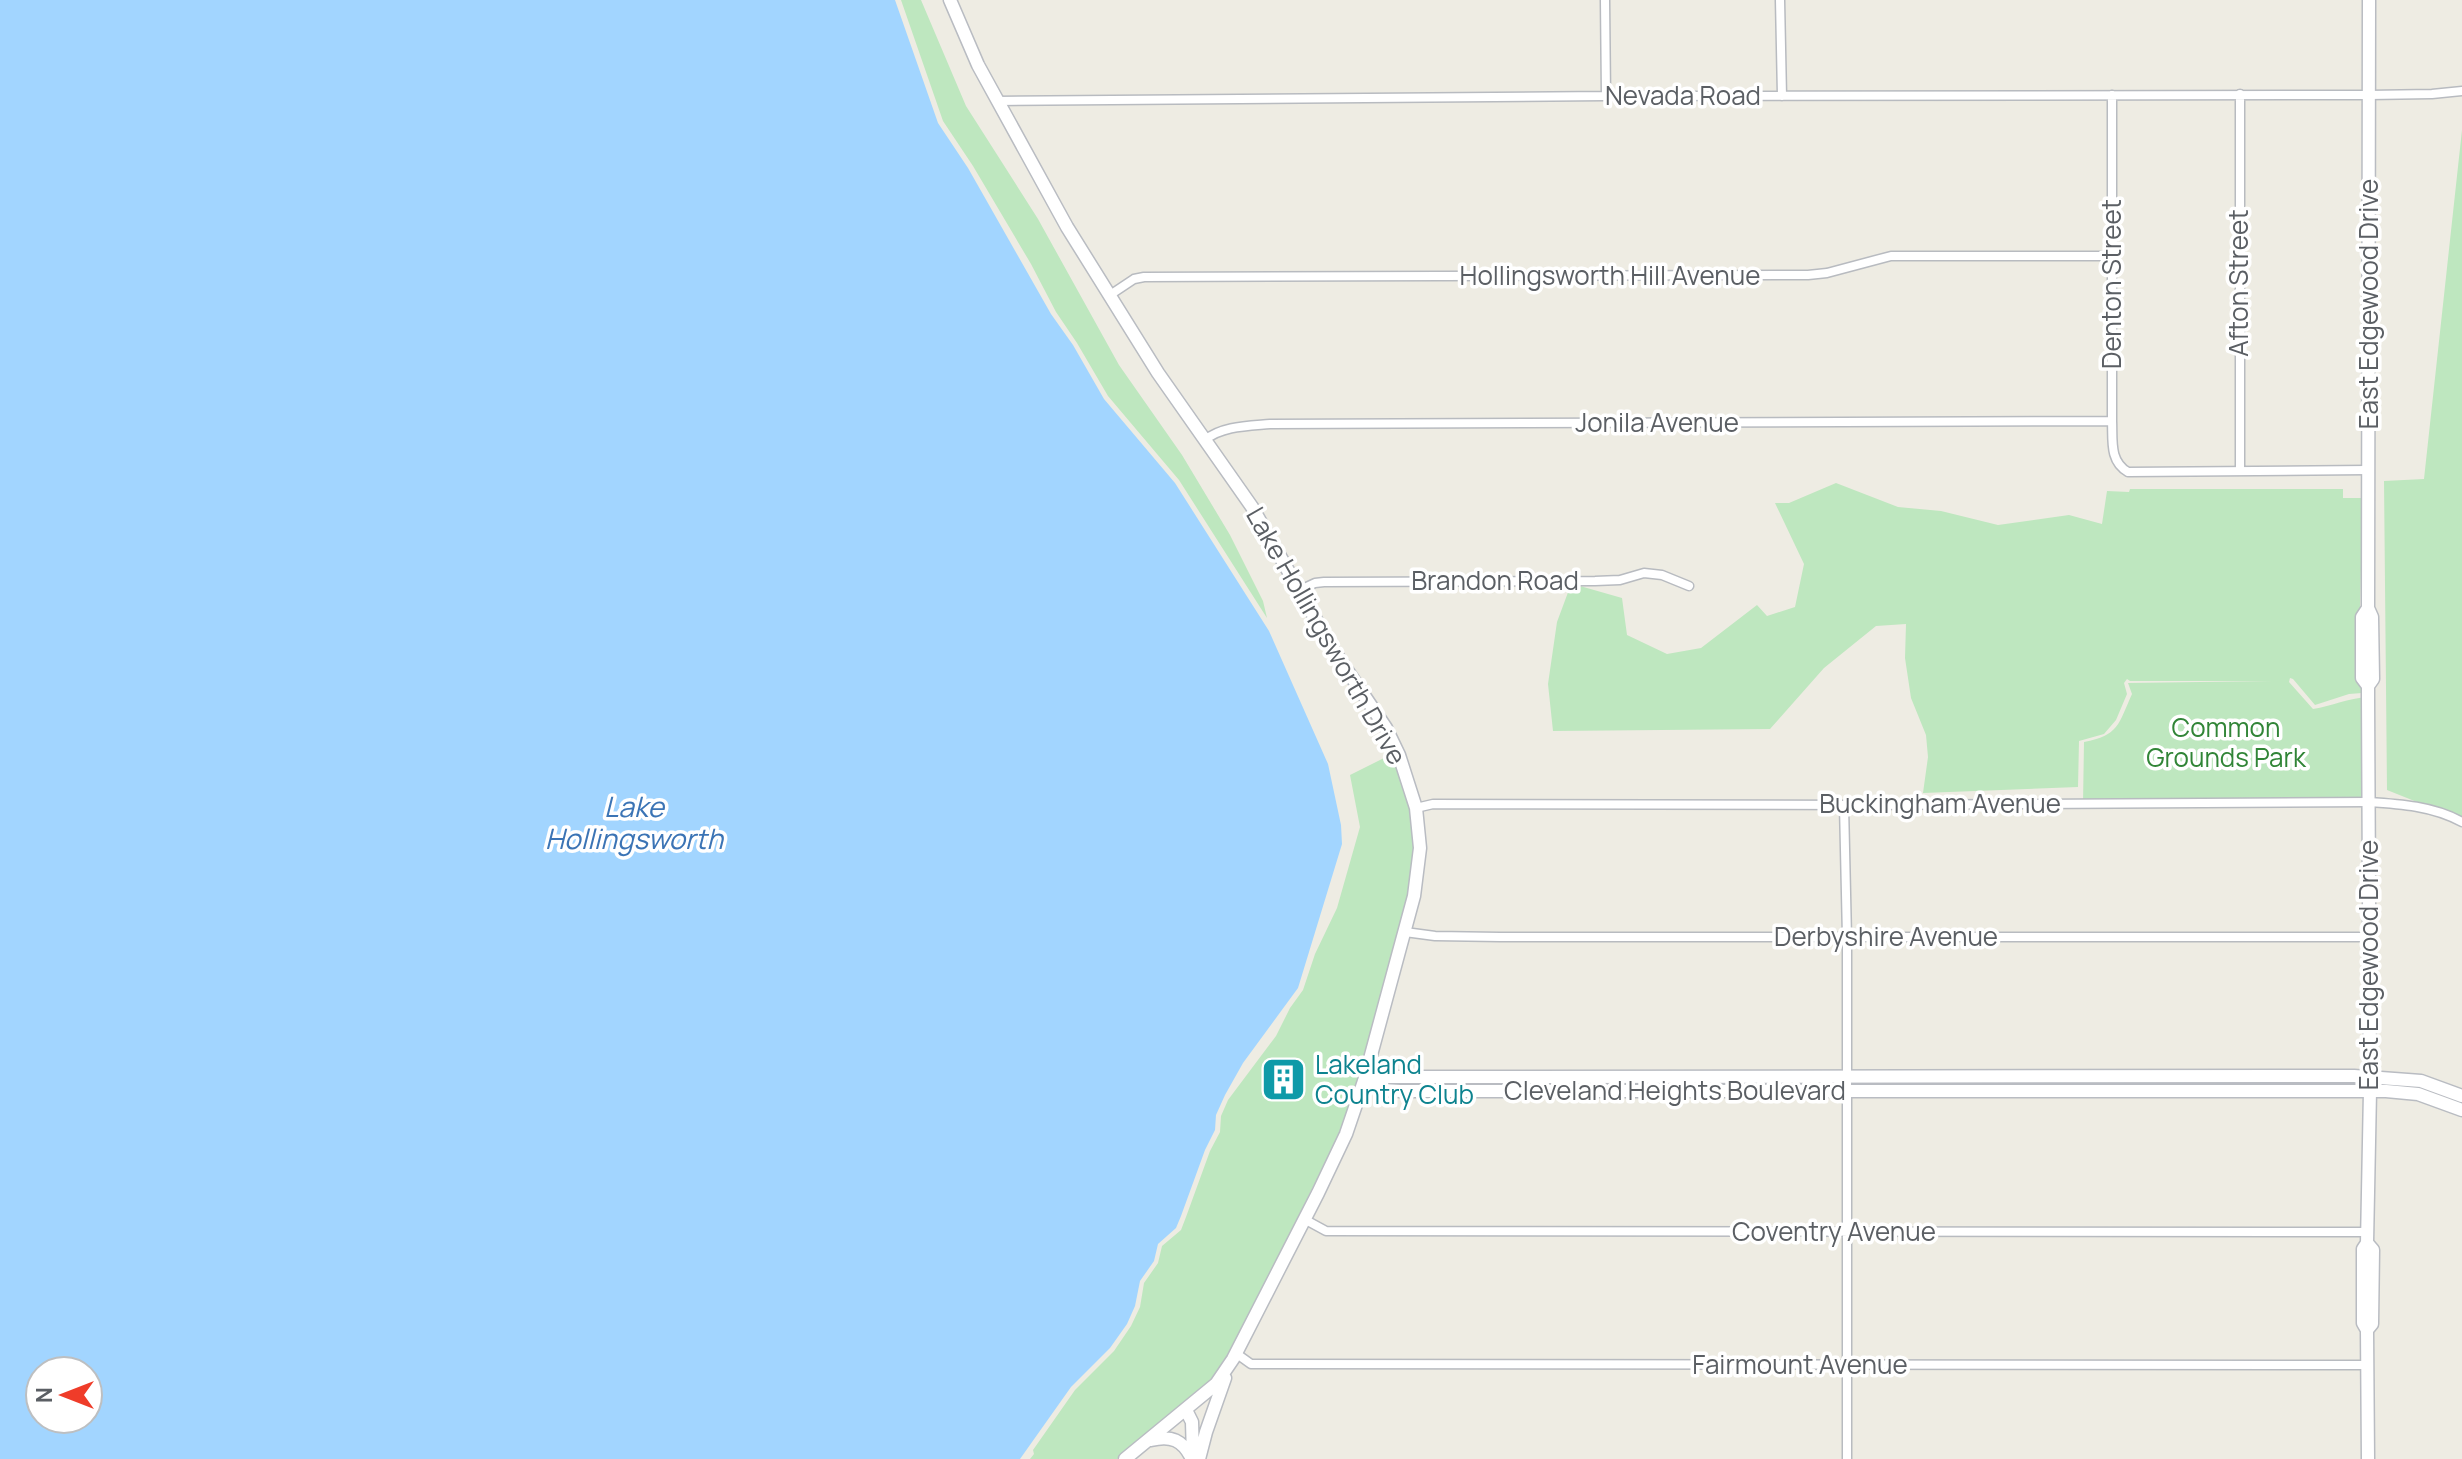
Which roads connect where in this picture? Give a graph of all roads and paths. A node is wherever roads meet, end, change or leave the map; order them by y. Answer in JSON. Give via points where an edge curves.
{"nodes":[{"id":1,"x":950,"y":0,"type":"edge"},
{"id":2,"x":1605,"y":0,"type":"edge"},
{"id":3,"x":1780,"y":0,"type":"edge"},
{"id":4,"x":2369,"y":0,"type":"edge"},
{"id":5,"x":2462,"y":91,"type":"edge"},
{"id":6,"x":2240,"y":94,"type":"junction"},
{"id":7,"x":2112,"y":95,"type":"junction"},
{"id":8,"x":2369,"y":95,"type":"junction"},
{"id":9,"x":1606,"y":96,"type":"junction"},
{"id":10,"x":1782,"y":96,"type":"junction"},
{"id":11,"x":997,"y":101,"type":"junction"},
{"id":12,"x":2112,"y":256,"type":"junction"},
{"id":13,"x":1110,"y":295,"type":"junction"},
{"id":14,"x":2112,"y":421,"type":"junction"},
{"id":15,"x":1205,"y":440,"type":"junction"},
{"id":16,"x":2368,"y":470,"type":"junction"},
{"id":17,"x":2240,"y":471,"type":"junction"},
{"id":18,"x":1689,"y":586,"type":"dead end"},
{"id":19,"x":1300,"y":590,"type":"junction"},
{"id":20,"x":2368,"y":802,"type":"junction"},
{"id":21,"x":1844,"y":805,"type":"junction"},
{"id":22,"x":1416,"y":808,"type":"junction"},
{"id":23,"x":2462,"y":822,"type":"edge"},
{"id":24,"x":1405,"y":932,"type":"junction"},
{"id":25,"x":2368,"y":937,"type":"junction"},
{"id":26,"x":1847,"y":938,"type":"junction"},
{"id":27,"x":2370,"y":1077,"type":"junction"},
{"id":28,"x":1364,"y":1081,"type":"junction"},
{"id":29,"x":2108,"y":1084,"type":"junction"},
{"id":30,"x":1847,"y":1085,"type":"junction"},
{"id":31,"x":2370,"y":1091,"type":"junction"},
{"id":32,"x":2462,"y":1096,"type":"edge"},
{"id":33,"x":2462,"y":1110,"type":"edge"},
{"id":34,"x":1304,"y":1219,"type":"junction"},
{"id":35,"x":1847,"y":1232,"type":"junction"},
{"id":36,"x":2367,"y":1237,"type":"junction"},
{"id":37,"x":1235,"y":1357,"type":"junction"},
{"id":38,"x":1847,"y":1365,"type":"junction"},
{"id":39,"x":2368,"y":1365,"type":"junction"},
{"id":40,"x":1186,"y":1410,"type":"junction"},
{"id":41,"x":1148,"y":1440,"type":"junction"},
{"id":42,"x":1125,"y":1459,"type":"edge"},
{"id":43,"x":1192,"y":1459,"type":"edge"},
{"id":44,"x":1199,"y":1459,"type":"edge"},
{"id":45,"x":1847,"y":1459,"type":"edge"},
{"id":46,"x":2368,"y":1459,"type":"edge"}],
"edges":[{"from":1,"to":11,"type":"street","name":"Lake Hollingsworth Drive"},
{"from":2,"to":9,"type":"street"},
{"from":3,"to":10,"type":"street"},
{"from":4,"to":8,"type":"street","name":"East Edgewood Drive"},
{"from":5,"to":8,"type":"street","name":"Nevada Road"},
{"from":6,"to":7,"type":"street","name":"Nevada Road"},
{"from":6,"to":8,"type":"street","name":"Nevada Road"},
{"from":6,"to":17,"type":"street","name":"Afton Street"},
{"from":7,"to":10,"type":"street","name":"Nevada Road"},
{"from":7,"to":12,"type":"street","name":"Denton Street"},
{"from":8,"to":16,"type":"street","name":"East Edgewood Drive"},
{"from":9,"to":10,"type":"street","name":"Nevada Road"},
{"from":9,"to":11,"type":"street","name":"Nevada Road"},
{"from":11,"to":13,"type":"street","name":"Lake Hollingsworth Drive"},
{"from":12,"to":13,"type":"street","name":"Hollingsworth Hill Avenue","via":[[1891,256],[1808,275],[1144,277]]},
{"from":12,"to":14,"type":"street","name":"Denton Street"},
{"from":13,"to":15,"type":"street","name":"Lake Hollingsworth Drive"},
{"from":14,"to":15,"type":"street","name":"Jonila Avenue","via":[[1270,424],[1244,426]]},
{"from":14,"to":17,"type":"street","name":"Denton Street","via":[[2113,454],[2128,472]]},
{"from":15,"to":19,"type":"street","name":"Lake Hollingsworth Drive"},
{"from":16,"to":17,"type":"street"},
{"from":16,"to":20,"type":"street","name":"East Edgewood Drive","via":[[2368,608],[2362,617]]},
{"from":18,"to":19,"type":"street","name":"Brandon Road","via":[[1644,573],[1595,581],[1324,582]]},
{"from":19,"to":22,"type":"street","name":"Lake Hollingsworth Drive","via":[[1386,728]]},
{"from":20,"to":21,"type":"street","name":"Buckingham Avenue"},
{"from":20,"to":23,"type":"street","name":"Buckingham Avenue","via":[[2406,804]]},
{"from":20,"to":25,"type":"street","name":"East Edgewood Drive"},
{"from":21,"to":22,"type":"street","name":"Buckingham Avenue"},
{"from":21,"to":26,"type":"street"},
{"from":22,"to":24,"type":"street","name":"Lake Hollingsworth Drive","via":[[1418,868]]},
{"from":24,"to":26,"type":"street","name":"Derbyshire Avenue"},
{"from":24,"to":28,"type":"street","name":"Lake Hollingsworth Drive"},
{"from":25,"to":26,"type":"street","name":"Derbyshire Avenue"},
{"from":25,"to":27,"type":"street","name":"East Edgewood Drive"},
{"from":26,"to":30,"type":"street"},
{"from":27,"to":29,"type":"street","name":"Cleveland Heights Boulevard"},
{"from":27,"to":31,"type":"street","name":"East Edgewood Drive"},
{"from":27,"to":32,"type":"street","name":"Cleveland Heights Boulevard","via":[[2421,1081]]},
{"from":28,"to":30,"type":"street","name":"Cleveland Heights Boulevard","via":[[1400,1091],[1604,1084]]},
{"from":28,"to":34,"type":"street","name":"Lake Hollingsworth Drive","via":[[1346,1134]]},
{"from":29,"to":30,"type":"street","name":"Cleveland Heights Boulevard"},
{"from":29,"to":31,"type":"street","name":"Cleveland Heights Boulevard"},
{"from":30,"to":35,"type":"street"},
{"from":31,"to":33,"type":"street","name":"Cleveland Heights Boulevard","via":[[2418,1094]]},
{"from":31,"to":36,"type":"street","name":"East Edgewood Drive"},
{"from":34,"to":35,"type":"street","name":"Coventry Avenue","via":[[1326,1231]]},
{"from":34,"to":37,"type":"street","name":"Lake Hollingsworth Drive"},
{"from":35,"to":36,"type":"street","name":"Coventry Avenue"},
{"from":35,"to":38,"type":"street"},
{"from":36,"to":39,"type":"street","name":"East Edgewood Drive","via":[[2363,1323]]},
{"from":37,"to":38,"type":"street","name":"Fairmount Avenue","via":[[1251,1364]]},
{"from":37,"to":40,"type":"street","name":"Lake Hollingsworth Drive","via":[[1216,1384]]},
{"from":37,"to":44,"type":"street"},
{"from":38,"to":39,"type":"street","name":"Fairmount Avenue"},
{"from":38,"to":45,"type":"street"},
{"from":39,"to":46,"type":"street","name":"East Edgewood Drive"},
{"from":40,"to":41,"type":"street","name":"Lake Hollingsworth Drive"},
{"from":40,"to":43,"type":"street","via":[[1192,1422]]},
{"from":41,"to":42,"type":"street","name":"Lake Hollingsworth Drive"},
{"from":41,"to":43,"type":"street","via":[[1171,1438]]}]}
